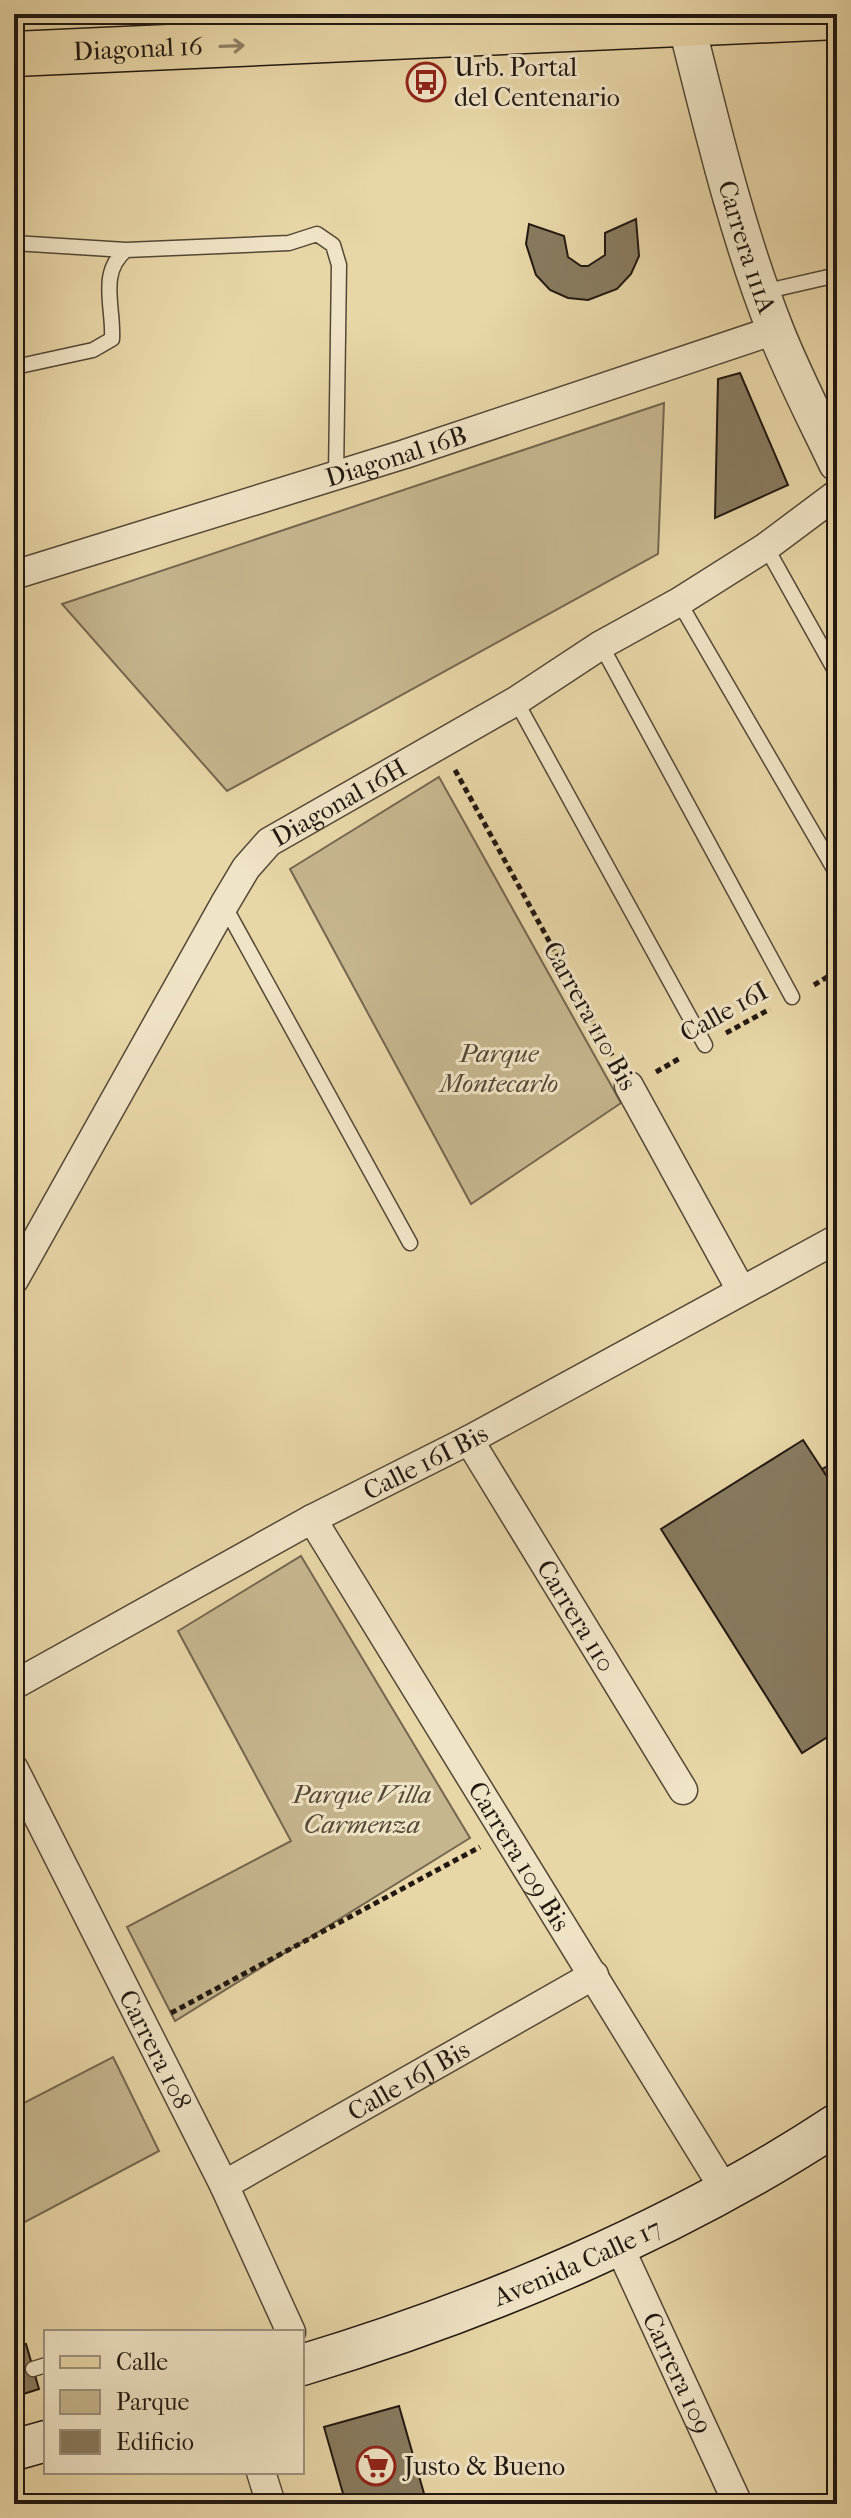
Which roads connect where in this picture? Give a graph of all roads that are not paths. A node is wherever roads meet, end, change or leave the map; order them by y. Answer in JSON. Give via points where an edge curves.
{"nodes":[{"id":1,"x":837,"y":17,"type":"edge"},
{"id":2,"x":686,"y":23,"type":"junction"},
{"id":3,"x":14,"y":54,"type":"edge"},
{"id":4,"x":14,"y":243,"type":"edge"},
{"id":5,"x":126,"y":250,"type":"junction"},
{"id":6,"x":837,"y":275,"type":"edge"},
{"id":7,"x":762,"y":292,"type":"junction"},
{"id":8,"x":775,"y":330,"type":"junction"},
{"id":9,"x":15,"y":367,"type":"edge"},
{"id":10,"x":837,"y":463,"type":"edge"},
{"id":11,"x":336,"y":476,"type":"junction"},
{"id":12,"x":837,"y":494,"type":"edge"},
{"id":13,"x":766,"y":547,"type":"junction"},
{"id":14,"x":14,"y":575,"type":"edge"},
{"id":15,"x":679,"y":602,"type":"junction"},
{"id":16,"x":601,"y":645,"type":"junction"},
{"id":17,"x":837,"y":674,"type":"edge"},
{"id":18,"x":516,"y":701,"type":"junction"},
{"id":19,"x":837,"y":874,"type":"edge"},
{"id":20,"x":224,"y":905,"type":"junction"},
{"id":21,"x":792,"y":997,"type":"road end"},
{"id":22,"x":705,"y":1045,"type":"road end"},
{"id":23,"x":629,"y":1086,"type":"road end"},
{"id":24,"x":837,"y":1239,"type":"edge"},
{"id":25,"x":410,"y":1243,"type":"dead end"},
{"id":26,"x":14,"y":1280,"type":"edge"},
{"id":27,"x":741,"y":1290,"type":"junction"},
{"id":28,"x":469,"y":1440,"type":"junction"},
{"id":29,"x":312,"y":1519,"type":"junction"},
{"id":30,"x":14,"y":1685,"type":"edge"},
{"id":31,"x":14,"y":1769,"type":"edge"},
{"id":32,"x":683,"y":1790,"type":"dead end"},
{"id":33,"x":594,"y":1975,"type":"junction"},
{"id":34,"x":837,"y":2124,"type":"edge"},
{"id":35,"x":224,"y":2185,"type":"junction"},
{"id":36,"x":726,"y":2192,"type":"junction"},
{"id":37,"x":618,"y":2244,"type":"junction"},
{"id":38,"x":289,"y":2330,"type":"edge"},
{"id":39,"x":304,"y":2354,"type":"edge"},
{"id":40,"x":44,"y":2442,"type":"edge"},
{"id":41,"x":14,"y":2450,"type":"edge"},
{"id":42,"x":262,"y":2474,"type":"edge"},
{"id":43,"x":271,"y":2504,"type":"edge"},
{"id":44,"x":738,"y":2504,"type":"edge"}],
"edges":[{"from":1,"to":2,"type":"main road","name":"Diagonal 16"},
{"from":3,"to":2,"type":"main road","name":"Diagonal 16","one_way":true},
{"from":2,"to":7,"type":"street","name":"Carrera 111A","via":[[726,184]]},
{"from":4,"to":5,"type":"lane"},
{"from":5,"to":9,"type":"lane","via":[[115,259],[107,287],[114,316],[112,339],[93,350]]},
{"from":5,"to":11,"type":"lane","via":[[289,243],[317,234],[333,245],[339,265]]},
{"from":6,"to":7,"type":"lane"},
{"from":7,"to":8,"type":"street","name":"Carrera 111A"},
{"from":8,"to":10,"type":"street","name":"Carrera 111A"},
{"from":8,"to":11,"type":"street","name":"Diagonal 16B"},
{"from":11,"to":14,"type":"street","name":"Diagonal 16B"},
{"from":12,"to":13,"type":"street","name":"Diagonal 16H"},
{"from":13,"to":15,"type":"street","name":"Diagonal 16H"},
{"from":13,"to":17,"type":"lane"},
{"from":15,"to":16,"type":"street","name":"Diagonal 16H"},
{"from":15,"to":19,"type":"lane"},
{"from":16,"to":18,"type":"street","name":"Diagonal 16H"},
{"from":16,"to":21,"type":"lane"},
{"from":18,"to":20,"type":"street","name":"Diagonal 16H","via":[[269,842]]},
{"from":18,"to":22,"type":"lane"},
{"from":20,"to":25,"type":"lane"},
{"from":20,"to":26,"type":"street","name":"Diagonal 16H"},
{"from":23,"to":27,"type":"street","name":"Carrera 110 Bis"},
{"from":24,"to":27,"type":"street","name":"Calle 16I Bis"},
{"from":27,"to":28,"type":"street","name":"Calle 16I Bis"},
{"from":28,"to":29,"type":"street","name":"Calle 16I Bis"},
{"from":28,"to":32,"type":"street","name":"Carrera 110"},
{"from":29,"to":30,"type":"street","name":"Calle 16I Bis"},
{"from":29,"to":33,"type":"street","name":"Carrera 109 Bis"},
{"from":31,"to":35,"type":"street","name":"Carrera 108"},
{"from":33,"to":35,"type":"street","name":"Calle 16J Bis"},
{"from":33,"to":36,"type":"street","name":"Carrera 109 Bis"},
{"from":34,"to":36,"type":"main road","name":"Avenida Calle 17"},
{"from":35,"to":38,"type":"street","name":"Carrera 108"},
{"from":36,"to":37,"type":"main road","name":"Avenida Calle 17"},
{"from":37,"to":39,"type":"main road","name":"Avenida Calle 17","via":[[427,2324]]},
{"from":37,"to":44,"type":"street","name":"Carrera 109"},
{"from":40,"to":41,"type":"main road"},
{"from":42,"to":43,"type":"street"}]}
